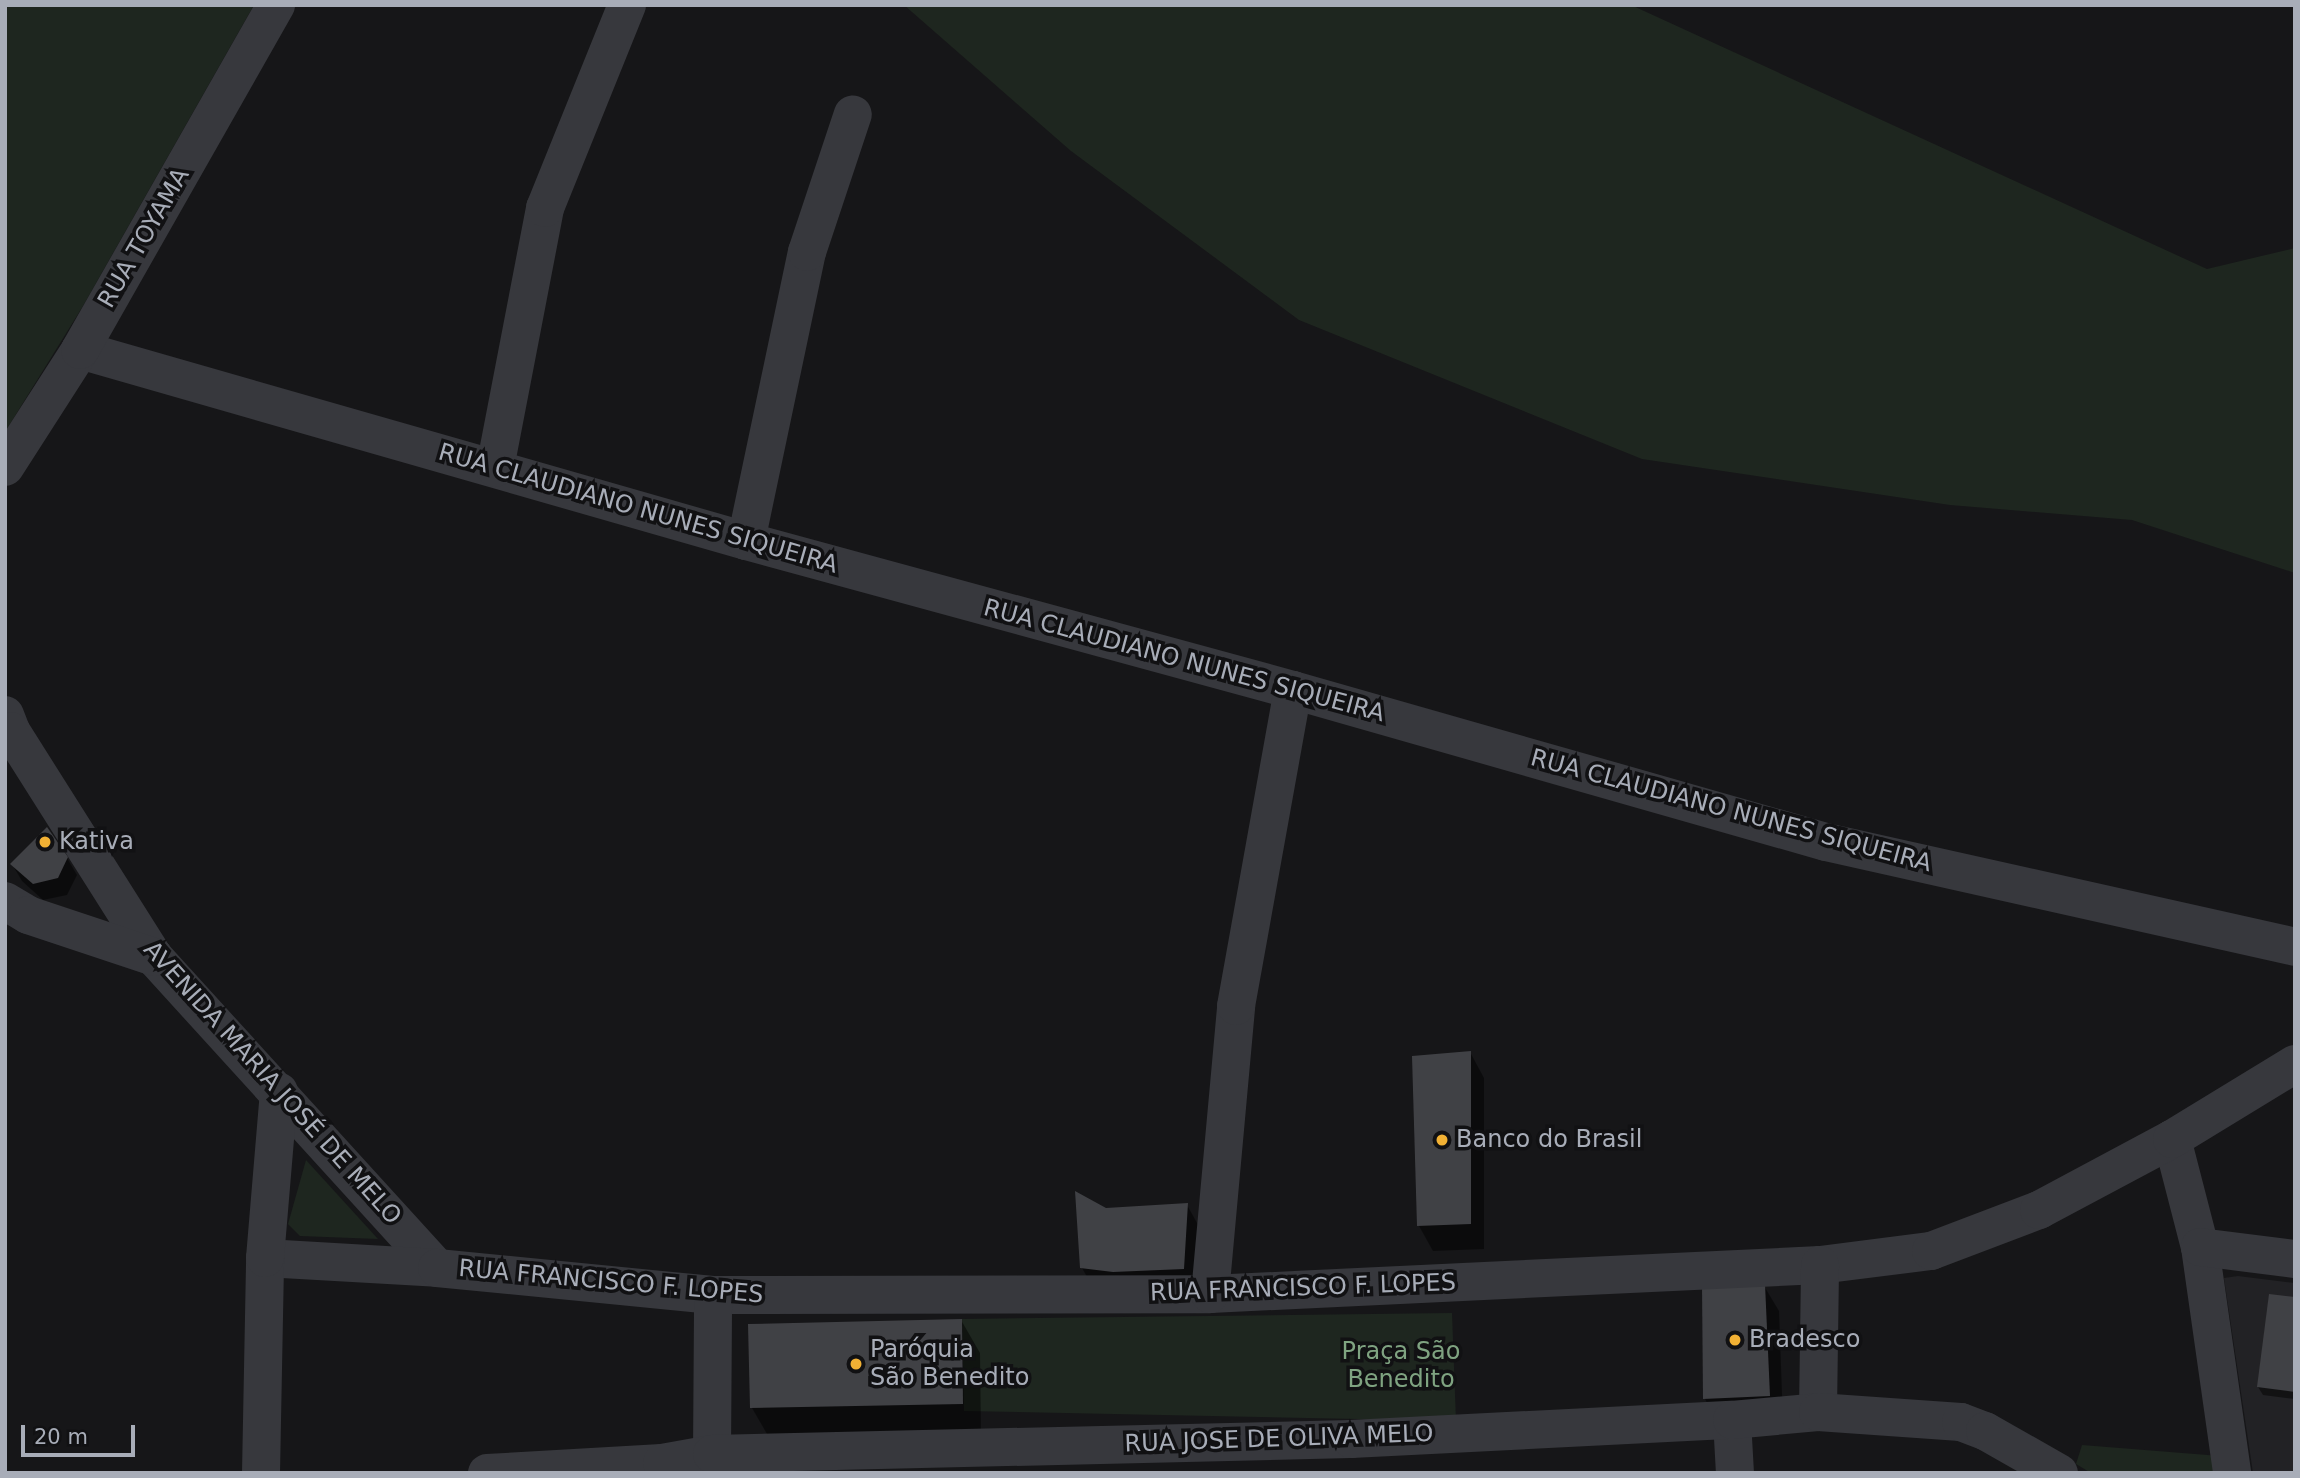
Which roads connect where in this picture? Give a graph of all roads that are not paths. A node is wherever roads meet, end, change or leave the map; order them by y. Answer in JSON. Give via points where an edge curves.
{"nodes":[{"id":1,"x":276,"y":5,"type":"edge"},
{"id":2,"x":627,"y":5,"type":"edge"},
{"id":3,"x":853,"y":114,"type":"dead end"},
{"id":4,"x":80,"y":350,"type":"junction"},
{"id":5,"x":5,"y":467,"type":"edge"},
{"id":6,"x":495,"y":468,"type":"junction"},
{"id":7,"x":746,"y":541,"type":"junction"},
{"id":8,"x":1293,"y":690,"type":"junction"},
{"id":9,"x":5,"y":715,"type":"edge"},
{"id":10,"x":5,"y":901,"type":"edge"},
{"id":11,"x":2295,"y":947,"type":"edge"},
{"id":12,"x":154,"y":957,"type":"junction"},
{"id":13,"x":2295,"y":1064,"type":"edge"},
{"id":14,"x":279,"y":1092,"type":"junction"},
{"id":15,"x":2172,"y":1139,"type":"junction"},
{"id":16,"x":2200,"y":1247,"type":"junction"},
{"id":17,"x":265,"y":1258,"type":"junction"},
{"id":18,"x":2295,"y":1259,"type":"edge"},
{"id":19,"x":1820,"y":1265,"type":"junction"},
{"id":20,"x":437,"y":1268,"type":"junction"},
{"id":21,"x":1210,"y":1294,"type":"junction"},
{"id":22,"x":713,"y":1295,"type":"junction"},
{"id":23,"x":1818,"y":1412,"type":"junction"},
{"id":24,"x":1732,"y":1420,"type":"junction"},
{"id":25,"x":712,"y":1454,"type":"junction"},
{"id":26,"x":662,"y":1468,"type":"edge"},
{"id":27,"x":261,"y":1473,"type":"edge"},
{"id":28,"x":487,"y":1473,"type":"edge"},
{"id":29,"x":1735,"y":1473,"type":"edge"},
{"id":30,"x":2059,"y":1473,"type":"edge"},
{"id":31,"x":2232,"y":1473,"type":"edge"}],
"edges":[{"from":1,"to":4,"type":"street","name":"RUA TOYAMA"},
{"from":2,"to":6,"type":"street","via":[[545,208]]},
{"from":3,"to":7,"type":"street","via":[[807,252]]},
{"from":4,"to":5,"type":"street","name":"RUA TOYAMA"},
{"from":4,"to":6,"type":"street","name":"RUA CLAUDIANO NUNES SIQUEIRA"},
{"from":6,"to":7,"type":"street","name":"RUA CLAUDIANO NUNES SIQUEIRA"},
{"from":7,"to":8,"type":"street","name":"RUA CLAUDIANO NUNES SIQUEIRA"},
{"from":8,"to":11,"type":"street","name":"RUA CLAUDIANO NUNES SIQUEIRA","via":[[1826,842]]},
{"from":8,"to":21,"type":"street","via":[[1236,1006]]},
{"from":9,"to":12,"type":"street","name":"AVENIDA MARIA JOSÉ DE MELO"},
{"from":10,"to":12,"type":"street","via":[[28,915]]},
{"from":12,"to":14,"type":"street","name":"AVENIDA MARIA JOSÉ DE MELO"},
{"from":13,"to":15,"type":"street","name":"RUA FRANCISCO F. LOPES"},
{"from":14,"to":17,"type":"street"},
{"from":14,"to":20,"type":"street","name":"AVENIDA MARIA JOSÉ DE MELO"},
{"from":15,"to":16,"type":"street"},
{"from":15,"to":19,"type":"street","name":"RUA FRANCISCO F. LOPES","via":[[2039,1210],[1931,1251]]},
{"from":16,"to":18,"type":"street"},
{"from":16,"to":31,"type":"street"},
{"from":17,"to":20,"type":"street","name":"RUA FRANCISCO F. LOPES"},
{"from":17,"to":27,"type":"street"},
{"from":19,"to":21,"type":"street","name":"RUA FRANCISCO F. LOPES"},
{"from":19,"to":23,"type":"street"},
{"from":20,"to":22,"type":"street","name":"RUA FRANCISCO F. LOPES"},
{"from":21,"to":22,"type":"street","name":"RUA FRANCISCO F. LOPES"},
{"from":22,"to":25,"type":"street"},
{"from":23,"to":24,"type":"street","name":"RUA JOSE DE OLIVA MELO"},
{"from":23,"to":30,"type":"street","name":"RUA JOSE DE OLIVA MELO","via":[[1961,1422]]},
{"from":24,"to":25,"type":"street","name":"RUA JOSE DE OLIVA MELO","via":[[1351,1439]]},
{"from":24,"to":29,"type":"street"},
{"from":25,"to":26,"type":"street","name":"RUA JOSE DE OLIVA MELO"},
{"from":26,"to":28,"type":"street","name":"RUA JOSE DE OLIVA MELO"}]}
